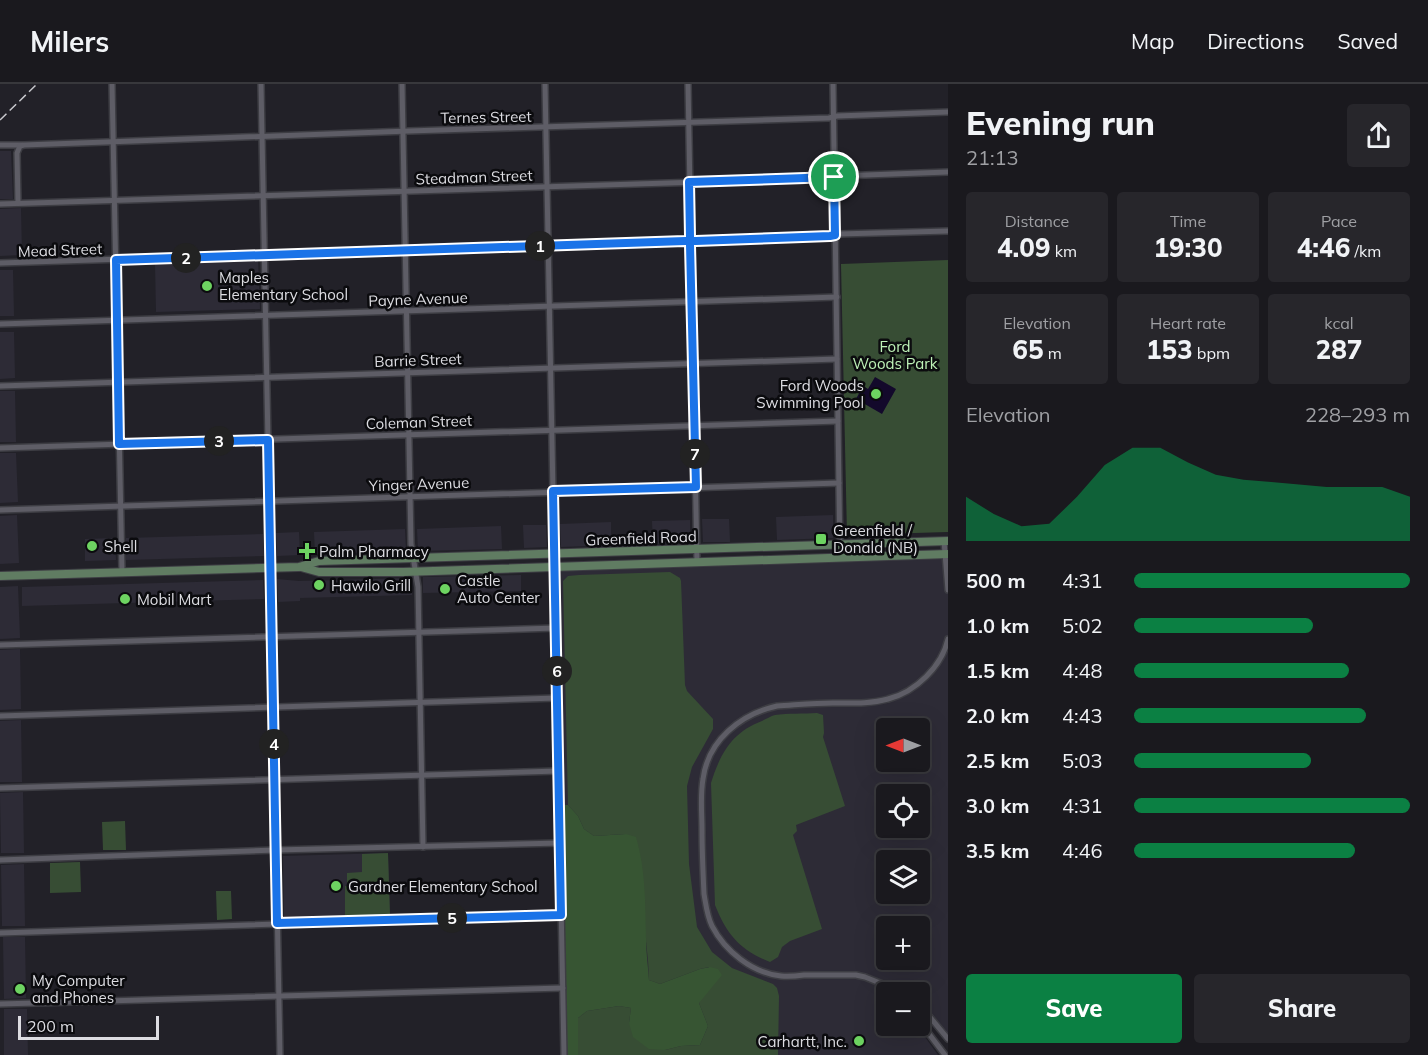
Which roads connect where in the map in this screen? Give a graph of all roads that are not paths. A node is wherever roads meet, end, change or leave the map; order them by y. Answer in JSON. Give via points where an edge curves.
{"nodes":[{"id":1,"x":112,"y":84,"type":"edge"},
{"id":2,"x":261,"y":84,"type":"edge"},
{"id":3,"x":402,"y":84,"type":"edge"},
{"id":4,"x":545,"y":84,"type":"edge"},
{"id":5,"x":688,"y":84,"type":"edge"},
{"id":6,"x":832,"y":84,"type":"edge"},
{"id":7,"x":948,"y":112,"type":"edge"},
{"id":8,"x":833,"y":117,"type":"junction"},
{"id":9,"x":688,"y":123,"type":"junction"},
{"id":10,"x":546,"y":127,"type":"junction"},
{"id":11,"x":404,"y":131,"type":"junction"},
{"id":12,"x":262,"y":137,"type":"junction"},
{"id":13,"x":113,"y":142,"type":"junction"},
{"id":14,"x":0,"y":145,"type":"edge"},
{"id":15,"x":24,"y":145,"type":"junction"},
{"id":16,"x":948,"y":172,"type":"edge"},
{"id":17,"x":834,"y":177,"type":"junction"},
{"id":18,"x":689,"y":182,"type":"junction"},
{"id":19,"x":547,"y":187,"type":"junction"},
{"id":20,"x":404,"y":191,"type":"junction"},
{"id":21,"x":263,"y":195,"type":"junction"},
{"id":22,"x":115,"y":201,"type":"junction"},
{"id":23,"x":0,"y":204,"type":"edge"},
{"id":24,"x":18,"y":204,"type":"junction"},
{"id":25,"x":948,"y":231,"type":"edge"},
{"id":26,"x":835,"y":235,"type":"junction"},
{"id":27,"x":690,"y":241,"type":"junction"},
{"id":28,"x":548,"y":245,"type":"junction"},
{"id":29,"x":406,"y":249,"type":"junction"},
{"id":30,"x":264,"y":255,"type":"junction"},
{"id":31,"x":116,"y":260,"type":"junction"},
{"id":32,"x":0,"y":264,"type":"edge"},
{"id":33,"x":837,"y":297,"type":"junction"},
{"id":34,"x":692,"y":302,"type":"junction"},
{"id":35,"x":549,"y":307,"type":"junction"},
{"id":36,"x":407,"y":311,"type":"junction"},
{"id":37,"x":266,"y":316,"type":"junction"},
{"id":38,"x":117,"y":321,"type":"junction"},
{"id":39,"x":0,"y":324,"type":"edge"},
{"id":40,"x":837,"y":359,"type":"junction"},
{"id":41,"x":693,"y":364,"type":"junction"},
{"id":42,"x":551,"y":368,"type":"junction"},
{"id":43,"x":408,"y":372,"type":"junction"},
{"id":44,"x":267,"y":377,"type":"junction"},
{"id":45,"x":118,"y":382,"type":"junction"},
{"id":46,"x":0,"y":386,"type":"edge"},
{"id":47,"x":838,"y":421,"type":"junction"},
{"id":48,"x":694,"y":426,"type":"junction"},
{"id":49,"x":552,"y":430,"type":"junction"},
{"id":50,"x":409,"y":434,"type":"junction"},
{"id":51,"x":268,"y":440,"type":"junction"},
{"id":52,"x":119,"y":444,"type":"junction"},
{"id":53,"x":0,"y":448,"type":"edge"},
{"id":54,"x":839,"y":483,"type":"junction"},
{"id":55,"x":696,"y":487,"type":"junction"},
{"id":56,"x":553,"y":491,"type":"junction"},
{"id":57,"x":411,"y":496,"type":"junction"},
{"id":58,"x":270,"y":501,"type":"junction"},
{"id":59,"x":120,"y":506,"type":"junction"},
{"id":60,"x":0,"y":510,"type":"edge"},
{"id":61,"x":946,"y":541,"type":"edge"},
{"id":62,"x":840,"y":545,"type":"junction"},
{"id":63,"x":697,"y":549,"type":"junction"},
{"id":64,"x":555,"y":554,"type":"junction"},
{"id":65,"x":946,"y":554,"type":"edge"},
{"id":66,"x":471,"y":556,"type":"junction"},
{"id":67,"x":413,"y":558,"type":"junction"},
{"id":68,"x":840,"y":558,"type":"junction"},
{"id":69,"x":697,"y":563,"type":"junction"},
{"id":70,"x":271,"y":567,"type":"junction"},
{"id":71,"x":299,"y":567,"type":"junction"},
{"id":72,"x":555,"y":567,"type":"junction"},
{"id":73,"x":471,"y":570,"type":"junction"},
{"id":74,"x":122,"y":572,"type":"junction"},
{"id":75,"x":416,"y":572,"type":"junction"},
{"id":76,"x":0,"y":576,"type":"edge"},
{"id":77,"x":948,"y":590,"type":"edge"},
{"id":78,"x":556,"y":628,"type":"junction"},
{"id":79,"x":419,"y":632,"type":"junction"},
{"id":80,"x":272,"y":636,"type":"junction"},
{"id":81,"x":948,"y":639,"type":"edge"},
{"id":82,"x":0,"y":645,"type":"edge"},
{"id":83,"x":557,"y":699,"type":"junction"},
{"id":84,"x":420,"y":703,"type":"junction"},
{"id":85,"x":273,"y":707,"type":"junction"},
{"id":86,"x":0,"y":716,"type":"edge"},
{"id":87,"x":558,"y":771,"type":"junction"},
{"id":88,"x":421,"y":774,"type":"junction"},
{"id":89,"x":274,"y":779,"type":"junction"},
{"id":90,"x":0,"y":788,"type":"edge"},
{"id":91,"x":560,"y":843,"type":"junction"},
{"id":92,"x":423,"y":847,"type":"junction"},
{"id":93,"x":276,"y":850,"type":"junction"},
{"id":94,"x":0,"y":860,"type":"edge"},
{"id":95,"x":561,"y":915,"type":"junction"},
{"id":96,"x":277,"y":923,"type":"junction"},
{"id":97,"x":0,"y":933,"type":"edge"},
{"id":98,"x":879,"y":982,"type":"edge"},
{"id":99,"x":563,"y":988,"type":"junction"},
{"id":100,"x":279,"y":996,"type":"junction"},
{"id":101,"x":0,"y":1004,"type":"edge"},
{"id":102,"x":930,"y":1017,"type":"edge"},
{"id":103,"x":930,"y":1035,"type":"edge"},
{"id":104,"x":948,"y":1040,"type":"edge"},
{"id":105,"x":280,"y":1055,"type":"edge"},
{"id":106,"x":564,"y":1055,"type":"edge"},
{"id":107,"x":945,"y":1055,"type":"edge"}],
"edges":[{"from":1,"to":13,"type":"street"},
{"from":2,"to":12,"type":"street"},
{"from":3,"to":11,"type":"street"},
{"from":4,"to":10,"type":"street"},
{"from":5,"to":9,"type":"street"},
{"from":6,"to":8,"type":"street"},
{"from":7,"to":8,"type":"street","name":"Ternes Street"},
{"from":8,"to":9,"type":"street","name":"Ternes Street"},
{"from":8,"to":17,"type":"street"},
{"from":9,"to":10,"type":"street","name":"Ternes Street"},
{"from":9,"to":18,"type":"street"},
{"from":10,"to":11,"type":"street","name":"Ternes Street"},
{"from":10,"to":19,"type":"street"},
{"from":11,"to":12,"type":"street","name":"Ternes Street"},
{"from":11,"to":20,"type":"street"},
{"from":12,"to":13,"type":"street","name":"Ternes Street"},
{"from":12,"to":21,"type":"street"},
{"from":13,"to":15,"type":"street","name":"Ternes Street"},
{"from":13,"to":22,"type":"street"},
{"from":14,"to":15,"type":"street","name":"Ternes Street"},
{"from":15,"to":24,"type":"street","via":[[17,153]]},
{"from":16,"to":17,"type":"street","name":"Steadman Street"},
{"from":17,"to":18,"type":"street","name":"Steadman Street"},
{"from":17,"to":26,"type":"street"},
{"from":18,"to":19,"type":"street","name":"Steadman Street"},
{"from":18,"to":27,"type":"street"},
{"from":19,"to":20,"type":"street","name":"Steadman Street"},
{"from":19,"to":28,"type":"street"},
{"from":20,"to":21,"type":"street","name":"Steadman Street"},
{"from":20,"to":29,"type":"street"},
{"from":21,"to":22,"type":"street","name":"Steadman Street"},
{"from":21,"to":30,"type":"street"},
{"from":22,"to":24,"type":"street","name":"Steadman Street"},
{"from":22,"to":31,"type":"street"},
{"from":23,"to":24,"type":"street","name":"Steadman Street"},
{"from":25,"to":26,"type":"street","name":"Mead Street"},
{"from":26,"to":27,"type":"street","name":"Mead Street"},
{"from":26,"to":33,"type":"street"},
{"from":27,"to":28,"type":"street","name":"Mead Street"},
{"from":27,"to":34,"type":"street"},
{"from":28,"to":29,"type":"street","name":"Mead Street"},
{"from":28,"to":35,"type":"street"},
{"from":29,"to":30,"type":"street","name":"Mead Street"},
{"from":29,"to":36,"type":"street"},
{"from":30,"to":31,"type":"street","name":"Mead Street"},
{"from":30,"to":37,"type":"street"},
{"from":31,"to":32,"type":"street","name":"Mead Street"},
{"from":31,"to":38,"type":"street"},
{"from":33,"to":34,"type":"street","name":"Payne Avenue"},
{"from":33,"to":40,"type":"street"},
{"from":34,"to":35,"type":"street","name":"Payne Avenue"},
{"from":34,"to":41,"type":"street"},
{"from":35,"to":36,"type":"street","name":"Payne Avenue"},
{"from":35,"to":42,"type":"street"},
{"from":36,"to":37,"type":"street","name":"Payne Avenue"},
{"from":36,"to":43,"type":"street"},
{"from":37,"to":38,"type":"street","name":"Payne Avenue"},
{"from":37,"to":44,"type":"street"},
{"from":38,"to":39,"type":"street","name":"Payne Avenue"},
{"from":38,"to":45,"type":"street"},
{"from":40,"to":41,"type":"street","name":"Barrie Street"},
{"from":40,"to":47,"type":"street"},
{"from":41,"to":42,"type":"street","name":"Barrie Street"},
{"from":41,"to":48,"type":"street"},
{"from":42,"to":43,"type":"street","name":"Barrie Street"},
{"from":42,"to":49,"type":"street"},
{"from":43,"to":44,"type":"street","name":"Barrie Street"},
{"from":43,"to":50,"type":"street"},
{"from":44,"to":45,"type":"street","name":"Barrie Street"},
{"from":44,"to":51,"type":"street"},
{"from":45,"to":46,"type":"street","name":"Barrie Street"},
{"from":45,"to":52,"type":"street"},
{"from":47,"to":48,"type":"street","name":"Coleman Street"},
{"from":47,"to":54,"type":"street"},
{"from":48,"to":49,"type":"street","name":"Coleman Street"},
{"from":48,"to":55,"type":"street"},
{"from":49,"to":50,"type":"street","name":"Coleman Street"},
{"from":49,"to":56,"type":"street"},
{"from":50,"to":51,"type":"street","name":"Coleman Street"},
{"from":50,"to":57,"type":"street"},
{"from":51,"to":52,"type":"street","name":"Coleman Street"},
{"from":51,"to":58,"type":"street"},
{"from":52,"to":53,"type":"street","name":"Coleman Street"},
{"from":52,"to":59,"type":"street"},
{"from":54,"to":55,"type":"street","name":"Yinger Avenue"},
{"from":54,"to":62,"type":"street"},
{"from":55,"to":56,"type":"street","name":"Yinger Avenue"},
{"from":55,"to":63,"type":"street"},
{"from":56,"to":57,"type":"street","name":"Yinger Avenue"},
{"from":56,"to":64,"type":"street"},
{"from":57,"to":58,"type":"street","name":"Yinger Avenue"},
{"from":57,"to":67,"type":"street"},
{"from":58,"to":59,"type":"street","name":"Yinger Avenue"},
{"from":58,"to":70,"type":"street"},
{"from":59,"to":60,"type":"street","name":"Yinger Avenue"},
{"from":59,"to":74,"type":"street"},
{"from":61,"to":62,"type":"main road","name":"Greenfield Road"},
{"from":61,"to":65,"type":"street"},
{"from":62,"to":63,"type":"main road","name":"Greenfield Road"},
{"from":62,"to":68,"type":"street"},
{"from":63,"to":64,"type":"main road","name":"Greenfield Road"},
{"from":63,"to":69,"type":"street"},
{"from":64,"to":66,"type":"main road","name":"Greenfield Road"},
{"from":64,"to":72,"type":"street"},
{"from":65,"to":68,"type":"main road","name":"Greenfield Road"},
{"from":65,"to":77,"type":"street"},
{"from":66,"to":67,"type":"main road","name":"Greenfield Road"},
{"from":66,"to":73,"type":"main road"},
{"from":67,"to":71,"type":"main road","name":"Greenfield Road","via":[[319,561]]},
{"from":67,"to":75,"type":"street"},
{"from":68,"to":69,"type":"main road","name":"Greenfield Road"},
{"from":69,"to":72,"type":"main road","name":"Greenfield Road"},
{"from":70,"to":71,"type":"main road","name":"Greenfield Road"},
{"from":70,"to":74,"type":"main road","name":"Greenfield Road"},
{"from":70,"to":80,"type":"street"},
{"from":71,"to":75,"type":"main road","name":"Greenfield Road","via":[[319,572]]},
{"from":72,"to":73,"type":"main road","name":"Greenfield Road"},
{"from":72,"to":78,"type":"street"},
{"from":73,"to":75,"type":"main road","name":"Greenfield Road"},
{"from":74,"to":76,"type":"main road","name":"Greenfield Road"},
{"from":75,"to":79,"type":"street"},
{"from":78,"to":79,"type":"street"},
{"from":78,"to":83,"type":"street"},
{"from":79,"to":80,"type":"street"},
{"from":79,"to":84,"type":"street"},
{"from":80,"to":82,"type":"street"},
{"from":80,"to":85,"type":"street"},
{"from":81,"to":98,"type":"street","via":[[927,676],[889,699],[777,706],[749,715],[717,742],[703,777],[704,894],[712,926],[723,943],[737,957],[769,973],[856,975]]},
{"from":83,"to":84,"type":"street"},
{"from":83,"to":87,"type":"street"},
{"from":84,"to":85,"type":"street"},
{"from":84,"to":88,"type":"street"},
{"from":85,"to":86,"type":"street"},
{"from":85,"to":89,"type":"street"},
{"from":87,"to":88,"type":"street"},
{"from":87,"to":91,"type":"street"},
{"from":88,"to":89,"type":"street"},
{"from":88,"to":92,"type":"street"},
{"from":89,"to":90,"type":"street"},
{"from":89,"to":93,"type":"street"},
{"from":91,"to":92,"type":"street"},
{"from":91,"to":95,"type":"street"},
{"from":92,"to":93,"type":"street"},
{"from":93,"to":94,"type":"street"},
{"from":93,"to":96,"type":"street"},
{"from":95,"to":96,"type":"street"},
{"from":95,"to":99,"type":"street"},
{"from":96,"to":97,"type":"street"},
{"from":96,"to":100,"type":"street"},
{"from":99,"to":100,"type":"street"},
{"from":99,"to":106,"type":"street"},
{"from":100,"to":101,"type":"street"},
{"from":100,"to":105,"type":"street"},
{"from":102,"to":104,"type":"street"},
{"from":103,"to":107,"type":"street"}]}
